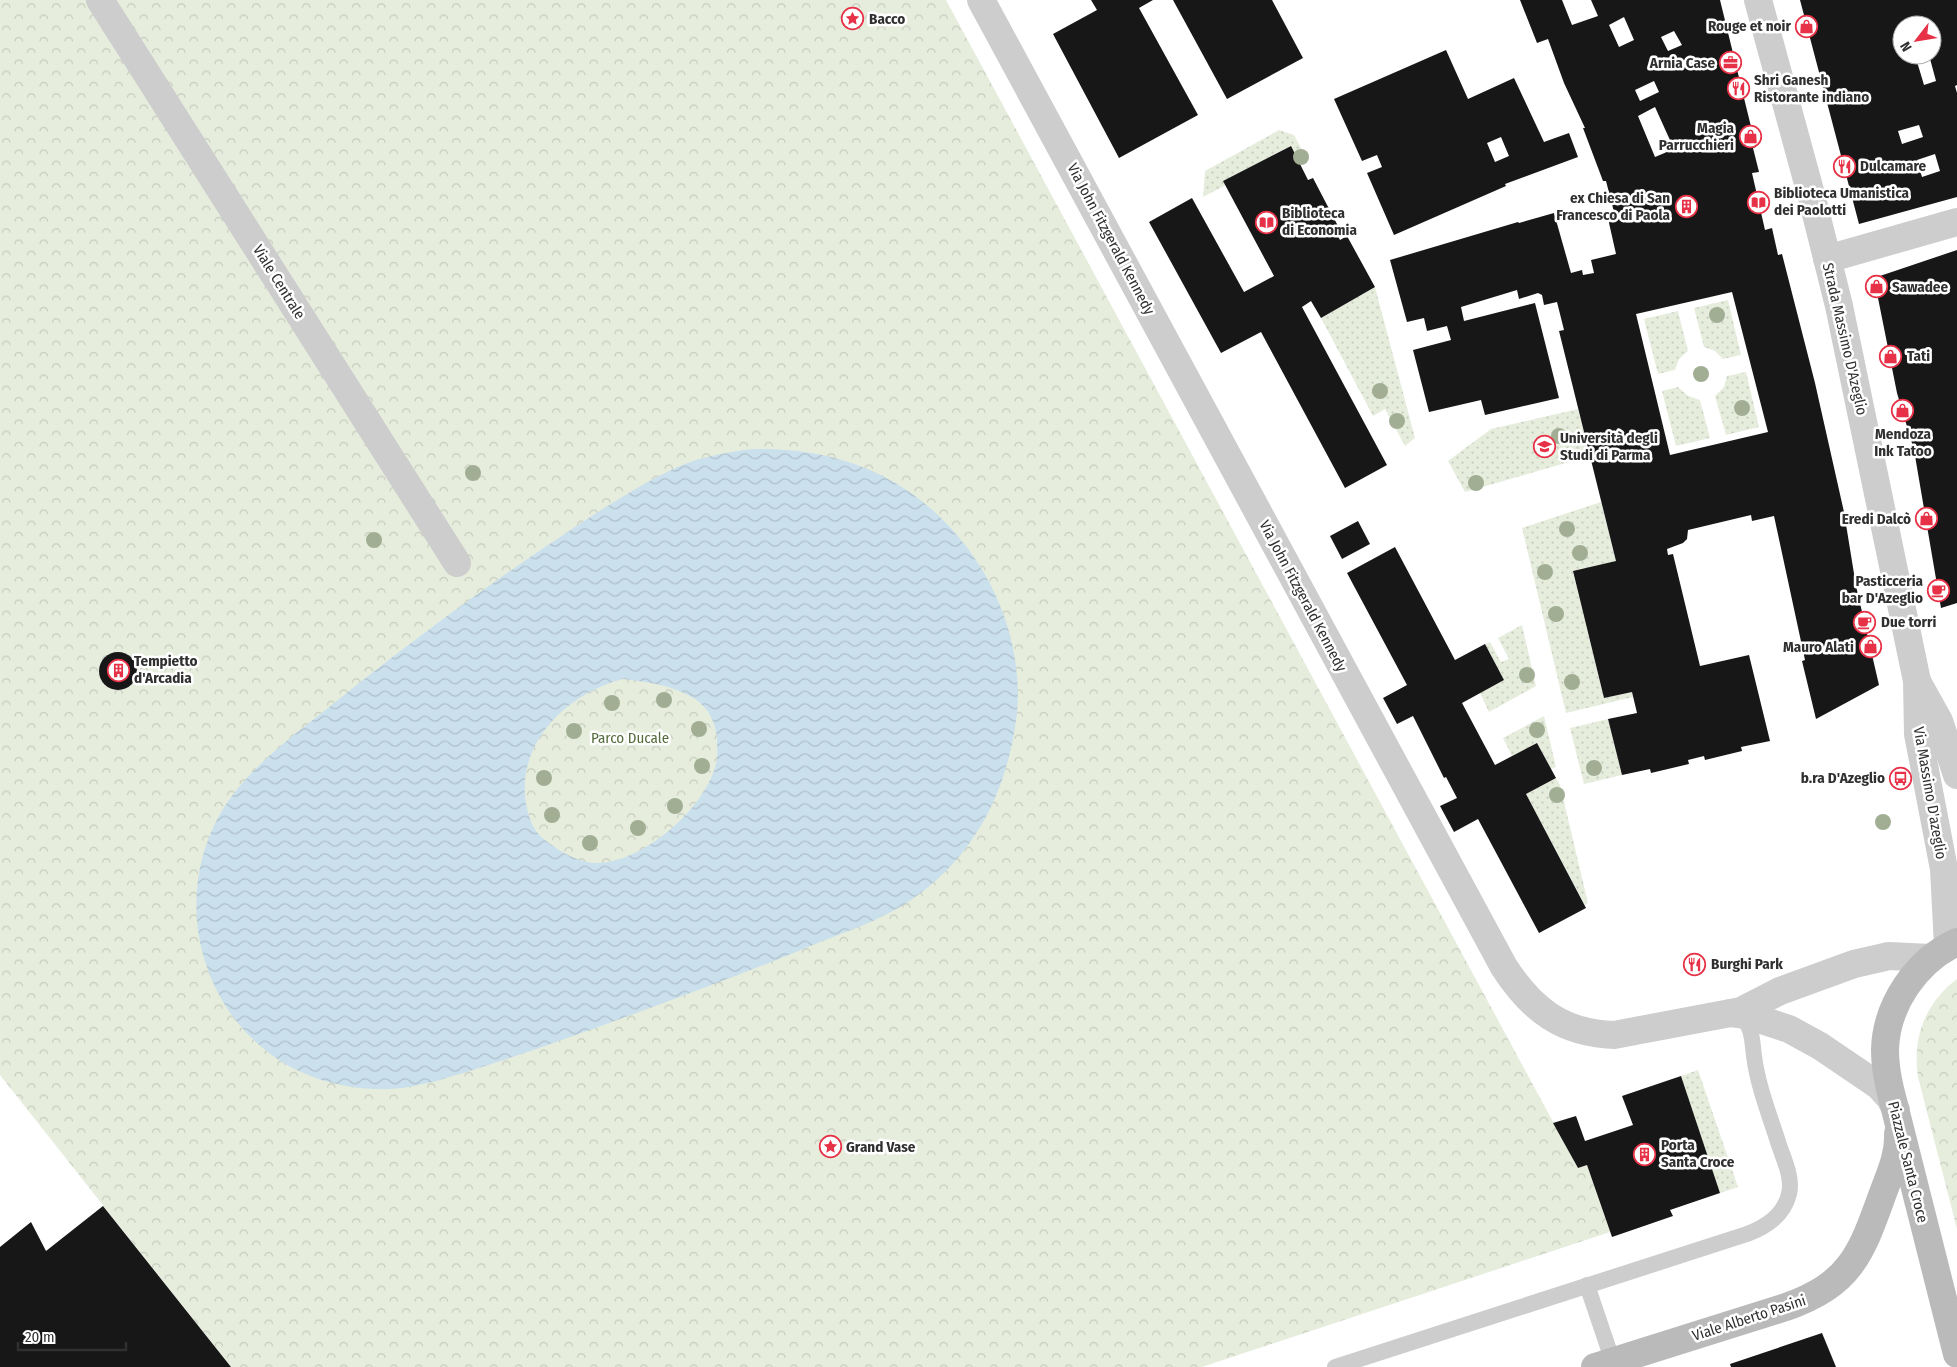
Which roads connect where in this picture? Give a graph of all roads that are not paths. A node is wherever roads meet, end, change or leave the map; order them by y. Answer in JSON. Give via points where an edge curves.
{"nodes":[{"id":1,"x":100,"y":0,"type":"edge"},
{"id":2,"x":981,"y":0,"type":"edge"},
{"id":3,"x":1758,"y":0,"type":"edge"},
{"id":4,"x":1957,"y":222,"type":"edge"},
{"id":5,"x":1828,"y":259,"type":"junction"},
{"id":6,"x":457,"y":563,"type":"dead end"},
{"id":7,"x":1918,"y":681,"type":"junction"},
{"id":8,"x":1957,"y":775,"type":"edge"},
{"id":9,"x":1938,"y":955,"type":"edge"},
{"id":10,"x":1731,"y":1013,"type":"junction"},
{"id":11,"x":1896,"y":1110,"type":"junction"},
{"id":12,"x":1587,"y":1285,"type":"junction"},
{"id":13,"x":1957,"y":1354,"type":"edge"},
{"id":14,"x":1604,"y":1364,"type":"edge"},
{"id":15,"x":1335,"y":1367,"type":"edge"}],
"edges":[{"from":1,"to":6,"type":"street","name":"Viale Centrale"},
{"from":2,"to":10,"type":"street","name":"Via John Fitzgerald Kennedy","via":[[1515,984],[1528,1000],[1560,1023],[1595,1034],[1614,1035]]},
{"from":3,"to":5,"type":"street","name":"Strada Massimo D'Azeglio"},
{"from":4,"to":5,"type":"street"},
{"from":5,"to":7,"type":"street","name":"Strada Massimo D'Azeglio"},
{"from":7,"to":8,"type":"street","name":"Via Massimo D'azeglio","via":[[1939,721]]},
{"from":7,"to":9,"type":"street","name":"Via Massimo D'azeglio","via":[[1918,734],[1944,869]]},
{"from":9,"to":10,"type":"street","name":"Via John Fitzgerald Kennedy","via":[[1889,956],[1854,964],[1780,990],[1752,1006]]},
{"from":9,"to":11,"type":"main road","name":"Piazzale Santa Croce","via":[[1903,990],[1888,1029],[1886,1068]]},
{"from":10,"to":11,"type":"street","name":"Via John Fitzgerald Kennedy","via":[[1789,1029],[1820,1046],[1879,1086]]},
{"from":10,"to":12,"type":"lane","via":[[1741,1017],[1750,1030],[1758,1079],[1788,1173],[1790,1193],[1784,1206],[1775,1218],[1755,1231]]},
{"from":11,"to":13,"type":"main road","name":"Piazzale Santa Croce"},
{"from":11,"to":14,"type":"main road","name":"Viale Alberto Pasini","via":[[1896,1157],[1866,1241],[1856,1259],[1836,1281],[1803,1301]]},
{"from":12,"to":14,"type":"lane"},
{"from":12,"to":15,"type":"lane"}]}
